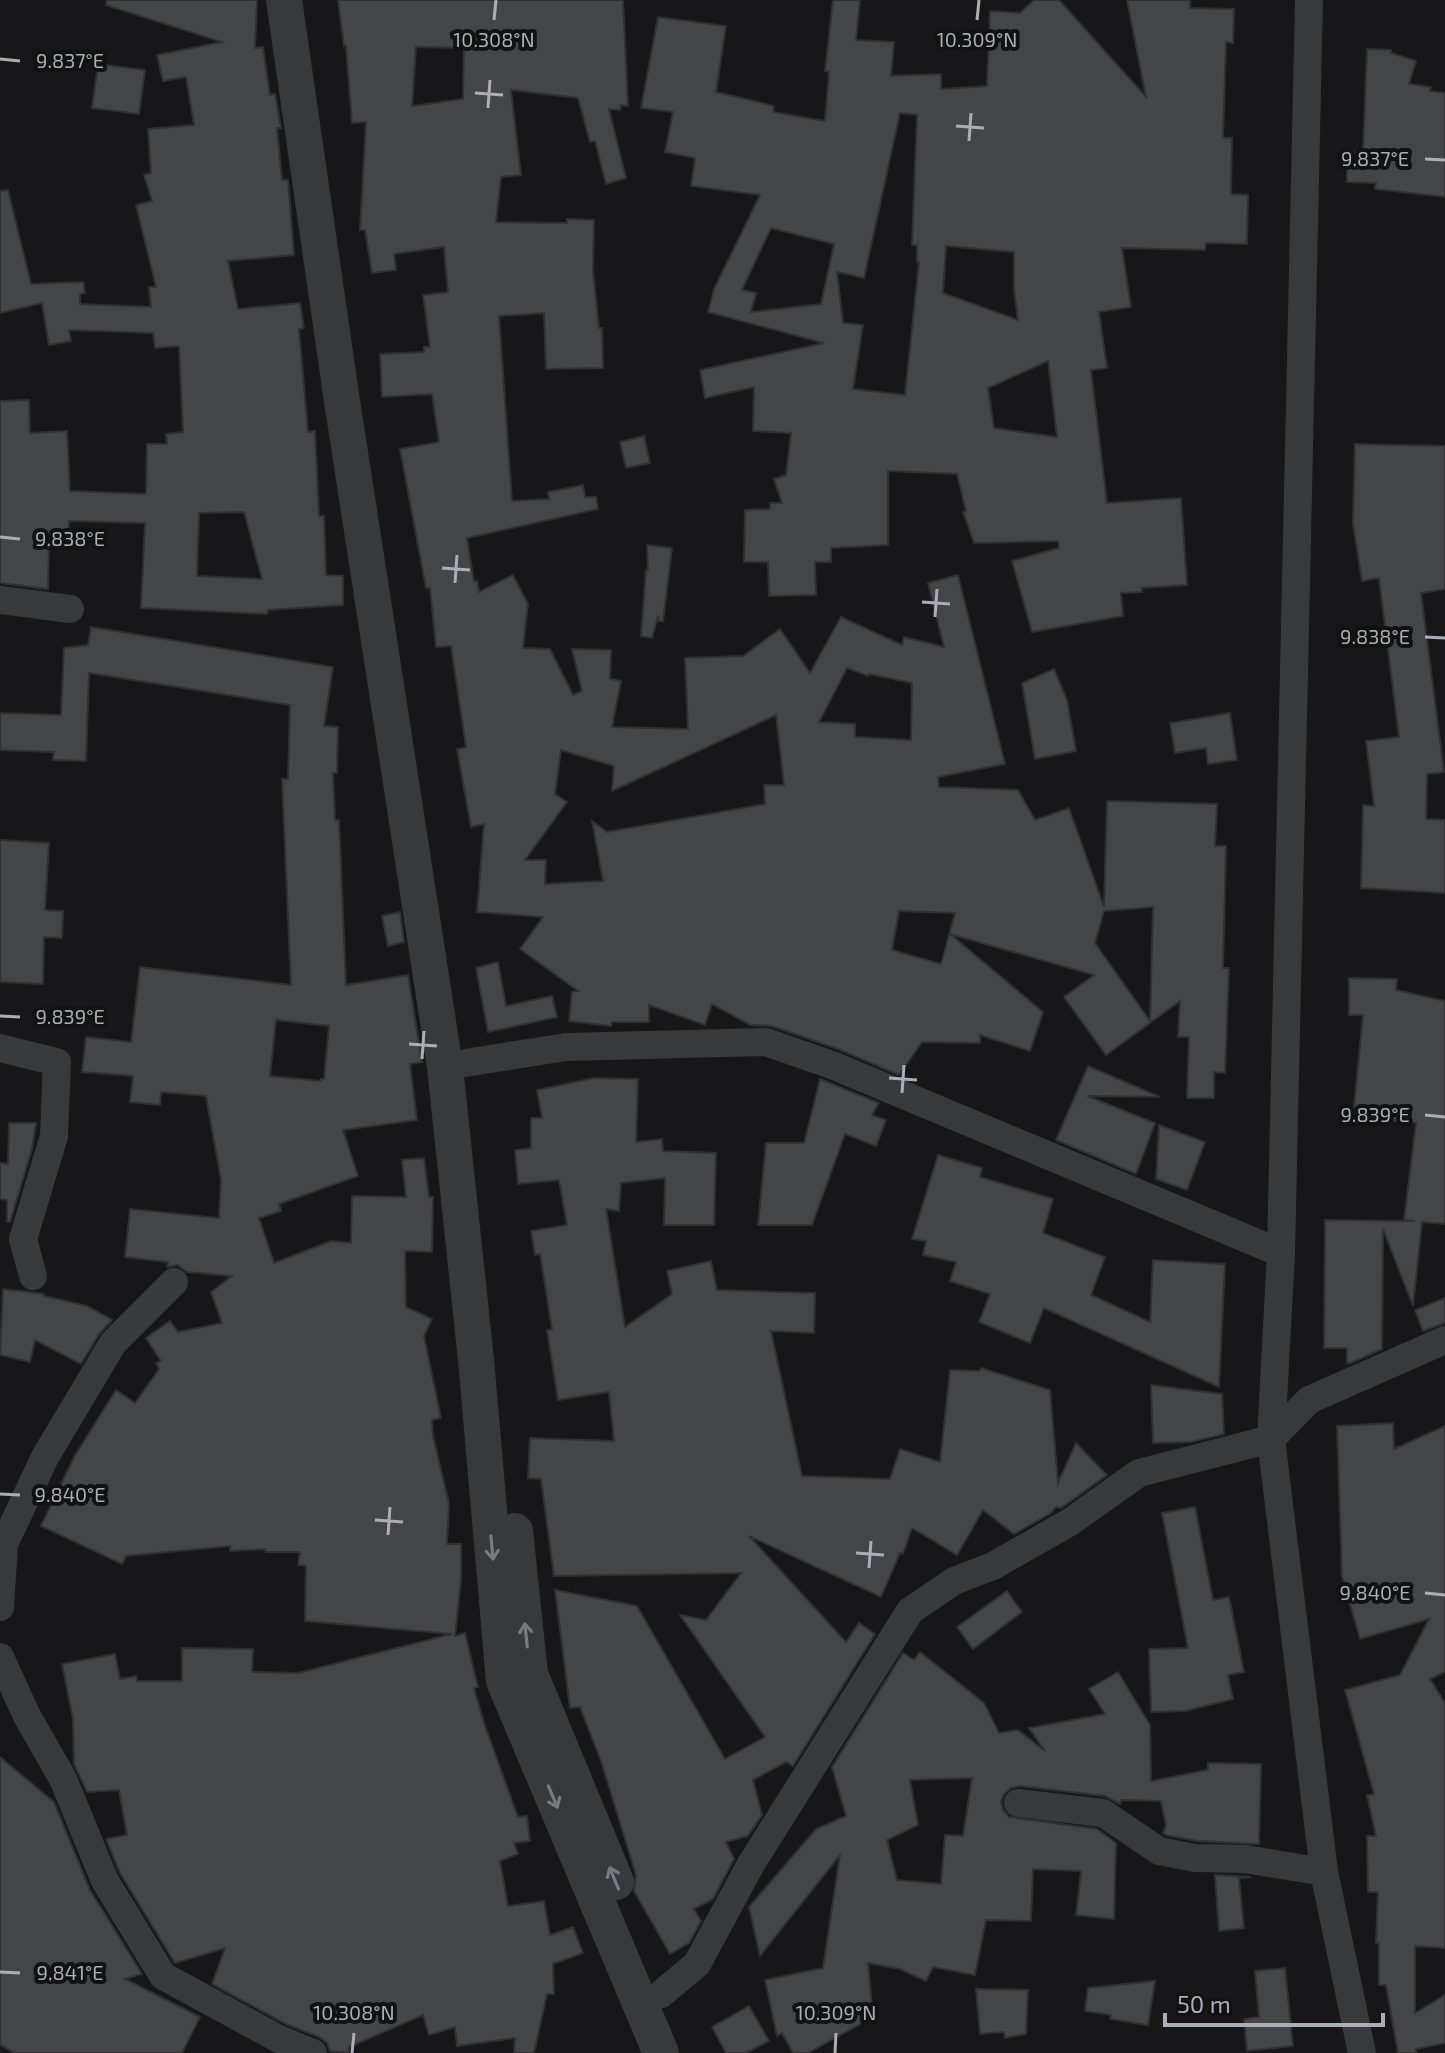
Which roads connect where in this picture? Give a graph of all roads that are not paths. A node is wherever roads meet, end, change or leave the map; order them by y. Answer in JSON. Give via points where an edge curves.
{"nodes":[{"id":1,"x":284,"y":0,"type":"edge"},
{"id":2,"x":309,"y":0,"type":"edge"},
{"id":3,"x":1309,"y":0,"type":"edge"},
{"id":4,"x":0,"y":600,"type":"edge"},
{"id":5,"x":70,"y":609,"type":"dead end"},
{"id":6,"x":0,"y":1048,"type":"edge"},
{"id":7,"x":465,"y":1063,"type":"junction"},
{"id":8,"x":1281,"y":1253,"type":"junction"},
{"id":9,"x":33,"y":1276,"type":"dead end"},
{"id":10,"x":174,"y":1282,"type":"dead end"},
{"id":11,"x":1445,"y":1340,"type":"edge"},
{"id":12,"x":1271,"y":1439,"type":"junction"},
{"id":13,"x":0,"y":1607,"type":"edge"},
{"id":14,"x":0,"y":1657,"type":"edge"},
{"id":15,"x":1018,"y":1803,"type":"dead end"},
{"id":16,"x":1324,"y":1872,"type":"junction"},
{"id":17,"x":661,"y":1994,"type":"junction"},
{"id":18,"x":313,"y":2053,"type":"edge"},
{"id":19,"x":661,"y":2053,"type":"edge"},
{"id":20,"x":688,"y":2053,"type":"edge"},
{"id":21,"x":1362,"y":2053,"type":"edge"}],
"edges":[{"from":1,"to":19,"type":"street","one_way":true,"via":[[445,1067],[504,1681]]},
{"from":2,"to":7,"type":"street","via":[[358,402]]},
{"from":3,"to":8,"type":"street"},
{"from":4,"to":5,"type":"street"},
{"from":6,"to":9,"type":"street","via":[[57,1062],[54,1136],[23,1239]]},
{"from":7,"to":8,"type":"street","via":[[566,1047],[766,1042]]},
{"from":17,"to":7,"type":"street","one_way":true,"via":[[530,1674]]},
{"from":8,"to":12,"type":"street"},
{"from":10,"to":13,"type":"street","via":[[113,1343],[45,1457],[4,1544]]},
{"from":11,"to":12,"type":"street","via":[[1309,1400]]},
{"from":12,"to":16,"type":"street"},
{"from":12,"to":17,"type":"street","via":[[1139,1473],[1070,1522],[993,1566],[954,1581],[910,1611],[751,1864],[697,1964]]},
{"from":14,"to":18,"type":"street","via":[[63,1779],[105,1881],[163,1976]]},
{"from":15,"to":16,"type":"street","via":[[1103,1813],[1159,1851]]},
{"from":16,"to":21,"type":"street"},
{"from":17,"to":20,"type":"street"}]}
